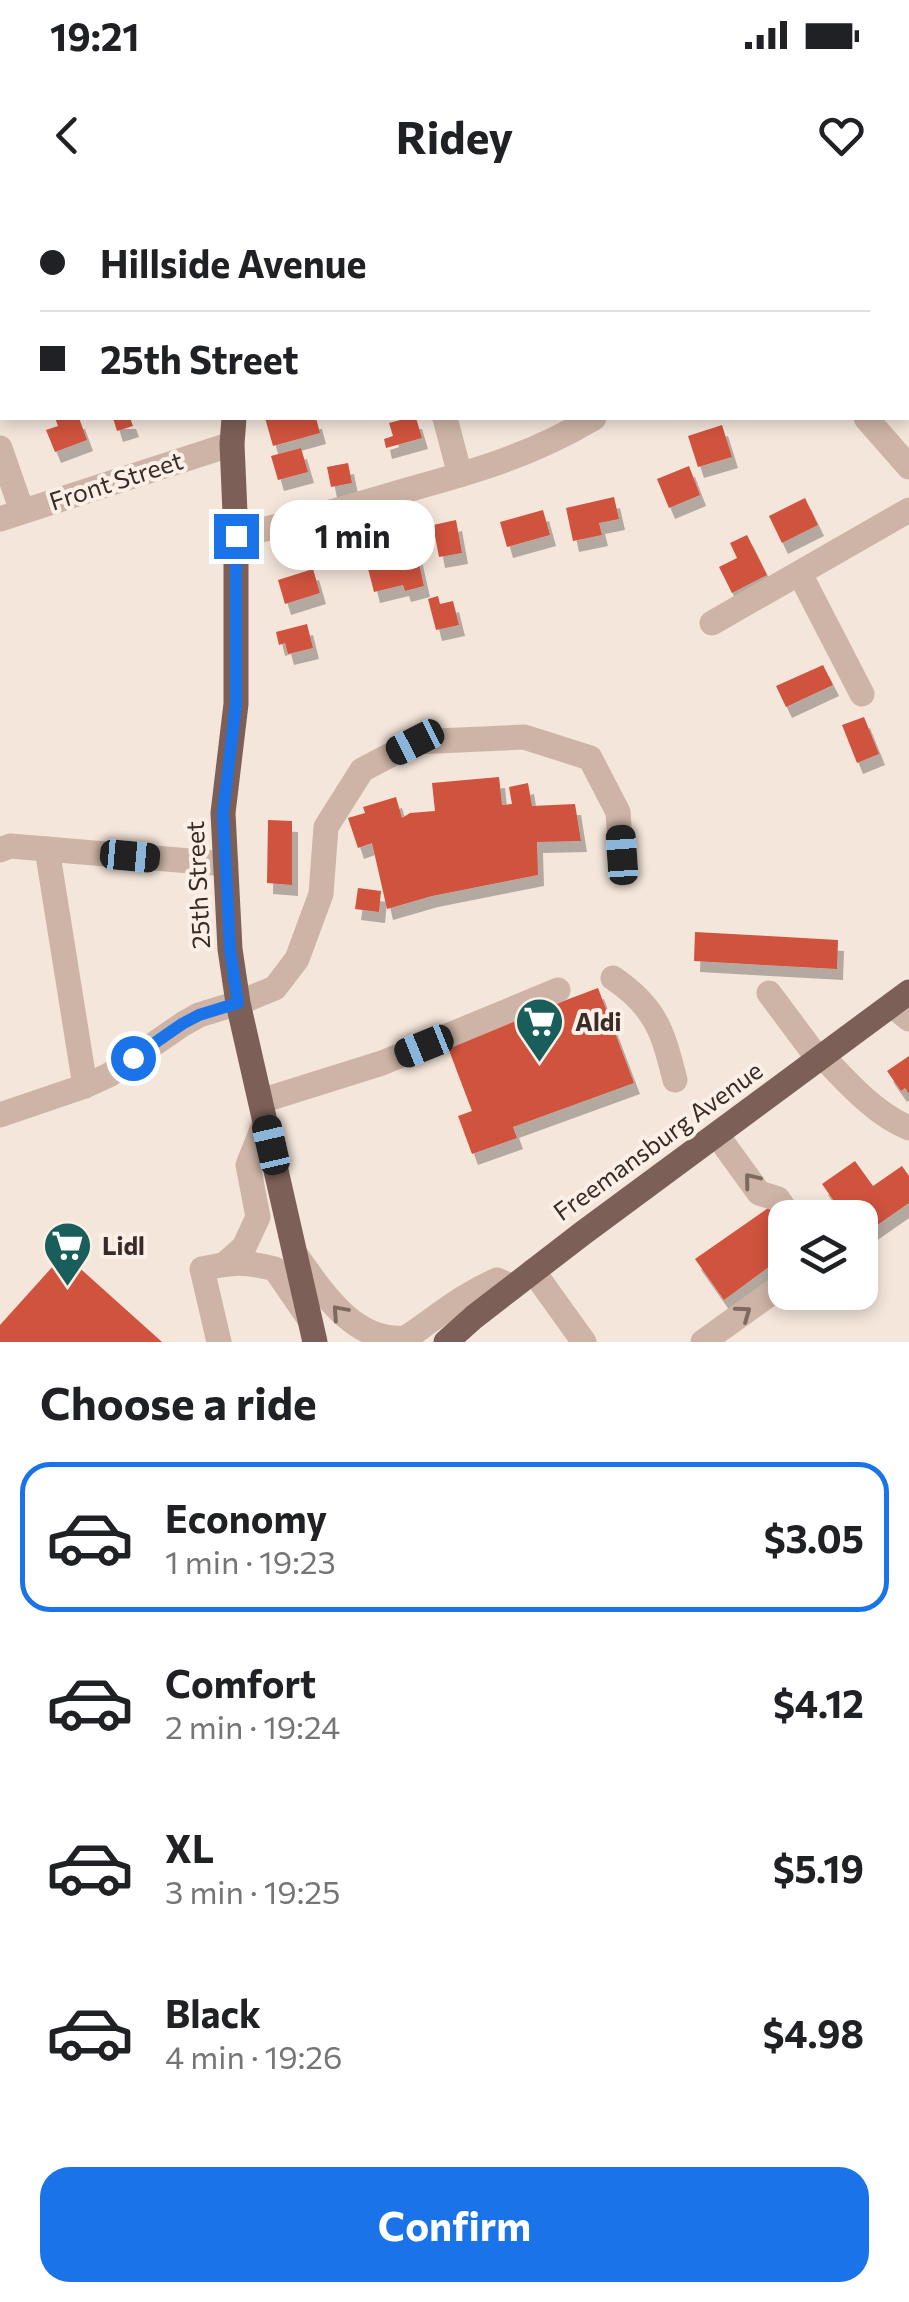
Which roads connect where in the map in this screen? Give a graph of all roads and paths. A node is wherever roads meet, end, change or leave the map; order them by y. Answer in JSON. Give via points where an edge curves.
{"nodes":[{"id":1,"x":234,"y":420,"type":"edge"},
{"id":2,"x":445,"y":420,"type":"edge"},
{"id":3,"x":591,"y":420,"type":"edge"},
{"id":4,"x":868,"y":420,"type":"edge"},
{"id":5,"x":232,"y":444,"type":"junction"},
{"id":6,"x":0,"y":448,"type":"edge"},
{"id":7,"x":909,"y":467,"type":"edge"},
{"id":8,"x":460,"y":475,"type":"junction"},
{"id":9,"x":909,"y":510,"type":"edge"},
{"id":10,"x":11,"y":515,"type":"edge"},
{"id":11,"x":236,"y":536,"type":"junction"},
{"id":12,"x":800,"y":574,"type":"junction"},
{"id":13,"x":712,"y":623,"type":"dead end"},
{"id":14,"x":862,"y":694,"type":"dead end"},
{"id":15,"x":47,"y":849,"type":"junction"},
{"id":16,"x":0,"y":850,"type":"edge"},
{"id":17,"x":622,"y":855,"type":"dead end"},
{"id":18,"x":226,"y":864,"type":"junction"},
{"id":19,"x":613,"y":978,"type":"dead end"},
{"id":20,"x":558,"y":990,"type":"dead end"},
{"id":21,"x":769,"y":993,"type":"dead end"},
{"id":22,"x":238,"y":1003,"type":"junction"},
{"id":23,"x":903,"y":1005,"type":"edge"},
{"id":24,"x":821,"y":1059,"type":"junction"},
{"id":25,"x":675,"y":1080,"type":"dead end"},
{"id":26,"x":85,"y":1086,"type":"junction"},
{"id":27,"x":263,"y":1111,"type":"junction"},
{"id":28,"x":0,"y":1114,"type":"edge"},
{"id":29,"x":909,"y":1128,"type":"edge"},
{"id":30,"x":717,"y":1135,"type":"junction"},
{"id":31,"x":778,"y":1200,"type":"edge"},
{"id":32,"x":295,"y":1254,"type":"junction"},
{"id":33,"x":226,"y":1264,"type":"junction"},
{"id":34,"x":523,"y":1279,"type":"junction"},
{"id":35,"x":768,"y":1295,"type":"edge"},
{"id":36,"x":313,"y":1332,"type":"edge"},
{"id":37,"x":216,"y":1340,"type":"edge"},
{"id":38,"x":446,"y":1342,"type":"edge"},
{"id":39,"x":584,"y":1342,"type":"edge"},
{"id":40,"x":703,"y":1342,"type":"edge"}],
"edges":[{"from":1,"to":5,"type":"main road","name":"25th Street"},
{"from":2,"to":8,"type":"street"},
{"from":3,"to":8,"type":"street","via":[[527,453]]},
{"from":4,"to":7,"type":"street"},
{"from":5,"to":10,"type":"street","name":"Front Street"},
{"from":5,"to":11,"type":"main road","name":"25th Street"},
{"from":6,"to":10,"type":"street"},
{"from":8,"to":11,"type":"street"},
{"from":9,"to":12,"type":"street"},
{"from":11,"to":18,"type":"main road","name":"25th Street","via":[[236,704],[223,813]]},
{"from":12,"to":13,"type":"street"},
{"from":12,"to":14,"type":"street"},
{"from":15,"to":16,"type":"street"},
{"from":15,"to":18,"type":"street"},
{"from":15,"to":26,"type":"street"},
{"from":17,"to":22,"type":"street","via":[[618,812],[590,758],[524,737],[415,742],[362,770],[326,827],[321,894],[297,960],[275,988]]},
{"from":18,"to":22,"type":"main road","name":"25th Street"},
{"from":19,"to":25,"type":"street","via":[[648,1008]]},
{"from":20,"to":27,"type":"street"},
{"from":21,"to":24,"type":"street"},
{"from":22,"to":26,"type":"street","via":[[182,1024]]},
{"from":22,"to":27,"type":"main road","name":"25th Street"},
{"from":23,"to":24,"type":"main road","name":"Freemansburg Avenue"},
{"from":24,"to":29,"type":"street"},
{"from":24,"to":30,"type":"main road","name":"Freemansburg Avenue"},
{"from":26,"to":28,"type":"street"},
{"from":27,"to":32,"type":"main road","name":"25th Street"},
{"from":27,"to":33,"type":"street","via":[[248,1164],[258,1217],[244,1247]]},
{"from":31,"to":30,"type":"street","one_way":true,"via":[[759,1193]]},
{"from":30,"to":34,"type":"main road","name":"Freemansburg Avenue"},
{"from":34,"to":32,"type":"street","one_way":true,"via":[[473,1290],[406,1338],[383,1340],[360,1334],[337,1312]]},
{"from":32,"to":36,"type":"main road","name":"25th Street"},
{"from":33,"to":36,"type":"street","via":[[275,1269]]},
{"from":33,"to":37,"type":"street","via":[[202,1269]]},
{"from":34,"to":38,"type":"main road","name":"Freemansburg Avenue"},
{"from":34,"to":39,"type":"street"},
{"from":40,"to":35,"type":"street","one_way":true}]}
